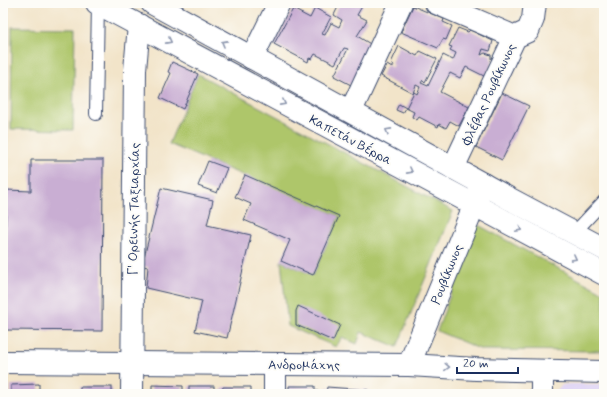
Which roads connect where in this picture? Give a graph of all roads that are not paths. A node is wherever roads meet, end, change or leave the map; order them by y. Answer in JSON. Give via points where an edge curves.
{"nodes":[{"id":1,"x":98,"y":3,"type":"edge"},
{"id":2,"x":152,"y":3,"type":"edge"},
{"id":3,"x":279,"y":3,"type":"edge"},
{"id":4,"x":401,"y":3,"type":"edge"},
{"id":5,"x":436,"y":3,"type":"edge"},
{"id":6,"x":534,"y":3,"type":"edge"},
{"id":7,"x":139,"y":25,"type":"junction"},
{"id":8,"x":515,"y":37,"type":"junction"},
{"id":9,"x":252,"y":58,"type":"junction"},
{"id":10,"x":351,"y":111,"type":"junction"},
{"id":11,"x":96,"y":114,"type":"dead end"},
{"id":12,"x":453,"y":168,"type":"junction"},
{"id":13,"x":483,"y":184,"type":"junction"},
{"id":14,"x":604,"y":201,"type":"edge"},
{"id":15,"x":474,"y":205,"type":"junction"},
{"id":16,"x":574,"y":232,"type":"junction"},
{"id":17,"x":604,"y":249,"type":"edge"},
{"id":18,"x":604,"y":274,"type":"edge"},
{"id":19,"x":3,"y":362,"type":"edge"},
{"id":20,"x":131,"y":363,"type":"junction"},
{"id":21,"x":275,"y":364,"type":"junction"},
{"id":22,"x":409,"y":365,"type":"junction"},
{"id":23,"x":542,"y":371,"type":"junction"},
{"id":24,"x":604,"y":372,"type":"edge"},
{"id":25,"x":132,"y":394,"type":"edge"},
{"id":26,"x":275,"y":394,"type":"edge"},
{"id":27,"x":542,"y":394,"type":"edge"}],
"edges":[{"from":1,"to":7,"type":"street","name":"Καπετάν Βέρρα"},
{"from":1,"to":11,"type":"lane"},
{"from":9,"to":2,"type":"street","name":"Καπετάν Βέρρα","one_way":true},
{"from":3,"to":9,"type":"street"},
{"from":4,"to":10,"type":"street"},
{"from":5,"to":8,"type":"street"},
{"from":6,"to":8,"type":"street","name":"Φλέβας Ρουβίκωνος","via":[[533,19],[528,32]]},
{"from":7,"to":15,"type":"street","name":"Καπετάν Βέρρα","one_way":true},
{"from":7,"to":20,"type":"street","name":"Γ' Ορεινής Ταξιαρχίας","via":[[135,70]]},
{"from":8,"to":12,"type":"street","name":"Φλέβας Ρουβίκωνος"},
{"from":9,"to":10,"type":"street","name":"Καπετάν Βέρρα"},
{"from":12,"to":10,"type":"street","name":"Καπετάν Βέρρα","one_way":true},
{"from":12,"to":13,"type":"street","name":"Καπετάν Βέρρα"},
{"from":13,"to":15,"type":"street","name":"Ρουβίκωνος"},
{"from":13,"to":16,"type":"street","name":"Καπετάν Βέρρα"},
{"from":14,"to":16,"type":"lane"},
{"from":15,"to":18,"type":"street","name":"Καπετάν Βέρρα","one_way":true},
{"from":15,"to":22,"type":"street","name":"Ρουβίκωνος"},
{"from":16,"to":17,"type":"street","name":"Καπετάν Βέρρα"},
{"from":19,"to":20,"type":"street","name":"Ανδρομάχης"},
{"from":20,"to":21,"type":"street","name":"Ανδρομάχης"},
{"from":20,"to":25,"type":"street","name":"Γ' Ορεινής Ταξιαρχίας"},
{"from":21,"to":22,"type":"street","name":"Ανδρομάχης"},
{"from":21,"to":26,"type":"street"},
{"from":22,"to":23,"type":"street","name":"Ανδρομάχης","one_way":true},
{"from":23,"to":24,"type":"street","name":"Ανδρομάχης"},
{"from":23,"to":27,"type":"street"}]}
